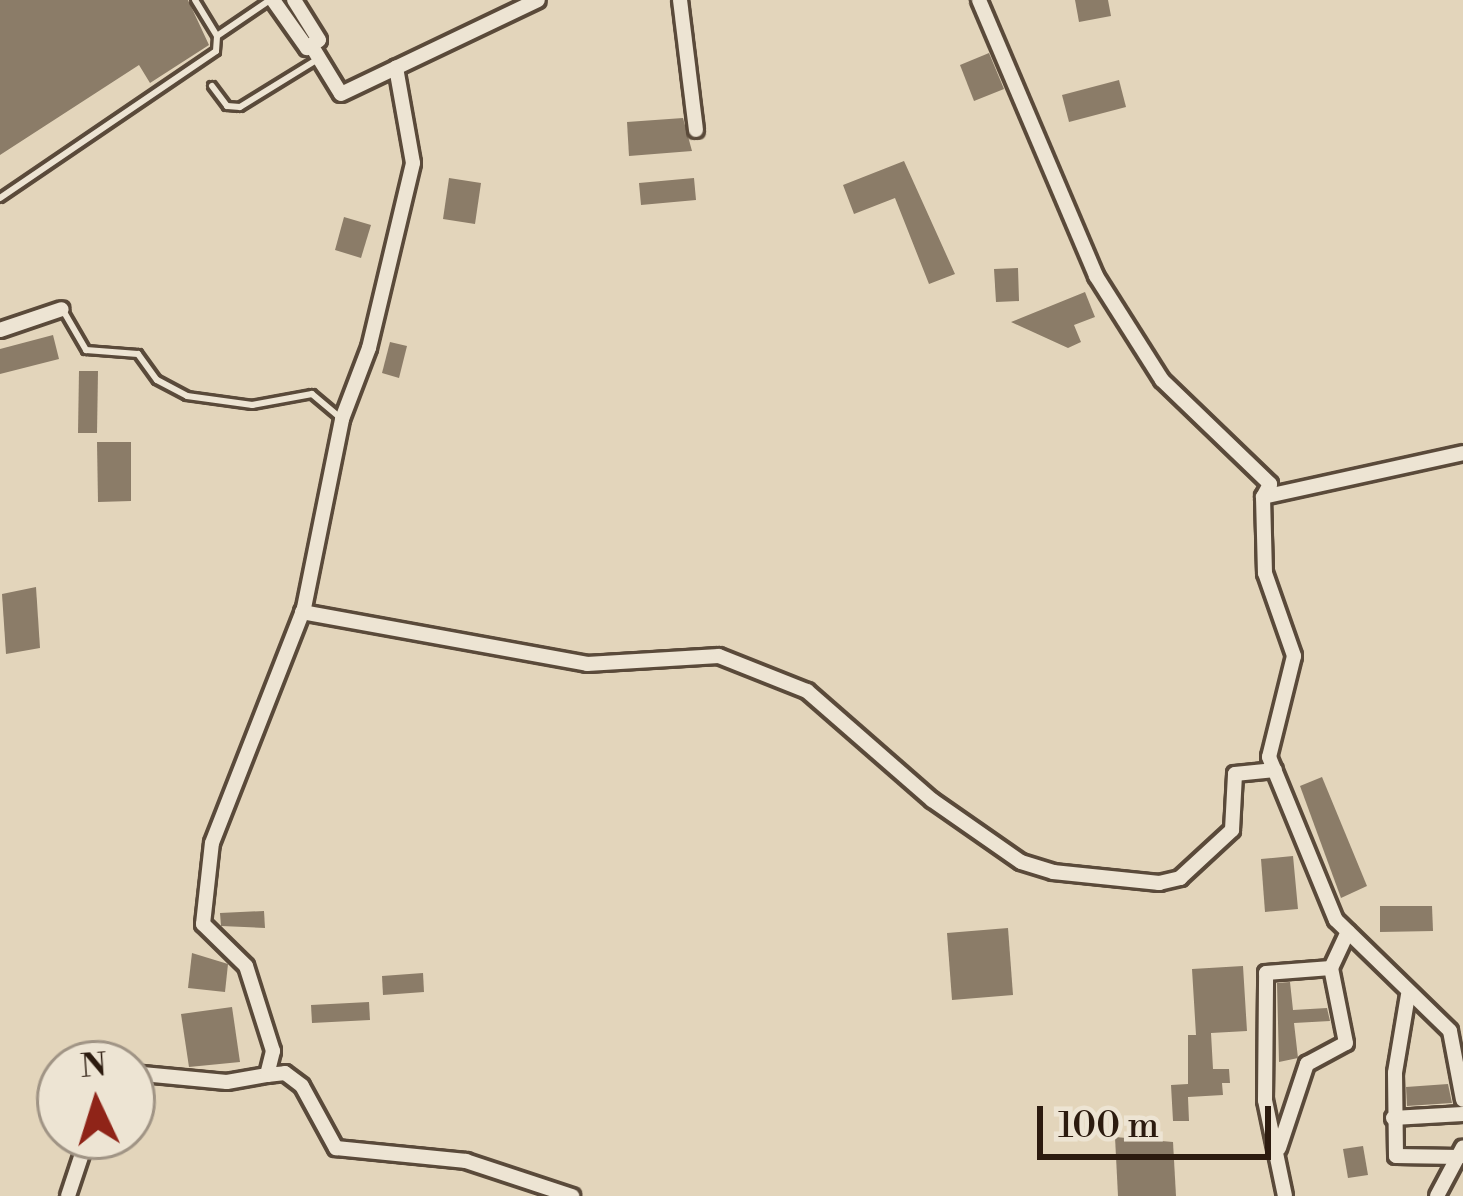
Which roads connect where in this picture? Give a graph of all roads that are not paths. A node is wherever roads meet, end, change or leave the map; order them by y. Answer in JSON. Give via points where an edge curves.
{"nodes":[{"id":1,"x":194,"y":0,"type":"edge"},
{"id":2,"x":271,"y":0,"type":"edge"},
{"id":3,"x":294,"y":0,"type":"edge"},
{"id":4,"x":538,"y":0,"type":"edge"},
{"id":5,"x":680,"y":0,"type":"edge"},
{"id":6,"x":980,"y":0,"type":"edge"},
{"id":7,"x":217,"y":36,"type":"junction"},
{"id":8,"x":314,"y":52,"type":"junction"},
{"id":9,"x":397,"y":68,"type":"junction"},
{"id":10,"x":212,"y":86,"type":"dead end"},
{"id":11,"x":696,"y":130,"type":"dead end"},
{"id":12,"x":0,"y":198,"type":"edge"},
{"id":13,"x":62,"y":309,"type":"joint"},
{"id":14,"x":0,"y":330,"type":"edge"},
{"id":15,"x":342,"y":419,"type":"junction"},
{"id":16,"x":1463,"y":453,"type":"edge"},
{"id":17,"x":1263,"y":497,"type":"junction"},
{"id":18,"x":302,"y":612,"type":"junction"},
{"id":19,"x":1275,"y":770,"type":"junction"},
{"id":20,"x":1348,"y":932,"type":"junction"},
{"id":21,"x":1331,"y":968,"type":"junction"},
{"id":22,"x":1408,"y":995,"type":"junction"},
{"id":23,"x":1458,"y":1041,"type":"edge"},
{"id":24,"x":156,"y":1075,"type":"edge"},
{"id":25,"x":267,"y":1076,"type":"junction"},
{"id":26,"x":1463,"y":1100,"type":"edge"},
{"id":27,"x":1463,"y":1114,"type":"edge"},
{"id":28,"x":1393,"y":1118,"type":"junction"},
{"id":29,"x":1279,"y":1150,"type":"junction"},
{"id":30,"x":1461,"y":1152,"type":"edge"},
{"id":31,"x":80,"y":1160,"type":"edge"},
{"id":32,"x":68,"y":1196,"type":"edge"},
{"id":33,"x":572,"y":1196,"type":"edge"},
{"id":34,"x":1285,"y":1196,"type":"edge"},
{"id":35,"x":1437,"y":1196,"type":"edge"}],
"edges":[{"from":1,"to":7,"type":"lane"},
{"from":2,"to":7,"type":"lane"},
{"from":2,"to":8,"type":"street"},
{"from":3,"to":8,"type":"street","via":[[319,40]]},
{"from":4,"to":9,"type":"street"},
{"from":5,"to":11,"type":"street"},
{"from":6,"to":17,"type":"street","via":[[1096,276],[1162,380],[1270,484]]},
{"from":7,"to":12,"type":"lane","via":[[216,51]]},
{"from":8,"to":9,"type":"street","via":[[341,94]]},
{"from":8,"to":10,"type":"lane","via":[[240,107],[226,106]]},
{"from":9,"to":15,"type":"street","via":[[413,164],[369,348]]},
{"from":13,"to":14,"type":"street"},
{"from":13,"to":15,"type":"lane","via":[[86,350],[138,355],[157,380],[187,396],[252,405],[312,394]]},
{"from":15,"to":18,"type":"street"},
{"from":16,"to":17,"type":"street"},
{"from":17,"to":19,"type":"street","via":[[1265,573],[1294,656],[1270,757]]},
{"from":18,"to":19,"type":"street","via":[[587,664],[718,656],[807,691],[932,800],[1021,862],[1053,872],[1159,884],[1180,878],[1232,830],[1234,774]]},
{"from":18,"to":25,"type":"street","via":[[212,843],[203,924],[246,966],[273,1051]]},
{"from":19,"to":20,"type":"street","via":[[1336,920]]},
{"from":20,"to":21,"type":"street"},
{"from":20,"to":22,"type":"street"},
{"from":21,"to":29,"type":"street","via":[[1346,1043],[1307,1064]]},
{"from":21,"to":29,"type":"street","via":[[1266,974],[1265,1100]]},
{"from":22,"to":23,"type":"street"},
{"from":22,"to":28,"type":"street"},
{"from":23,"to":26,"type":"street"},
{"from":24,"to":25,"type":"street","via":[[227,1082]]},
{"from":25,"to":33,"type":"street","via":[[285,1073],[302,1086],[336,1148],[466,1161]]},
{"from":27,"to":28,"type":"street"},
{"from":28,"to":30,"type":"street","via":[[1396,1156]]},
{"from":29,"to":34,"type":"street"},
{"from":30,"to":35,"type":"street"},
{"from":31,"to":32,"type":"street"}]}
